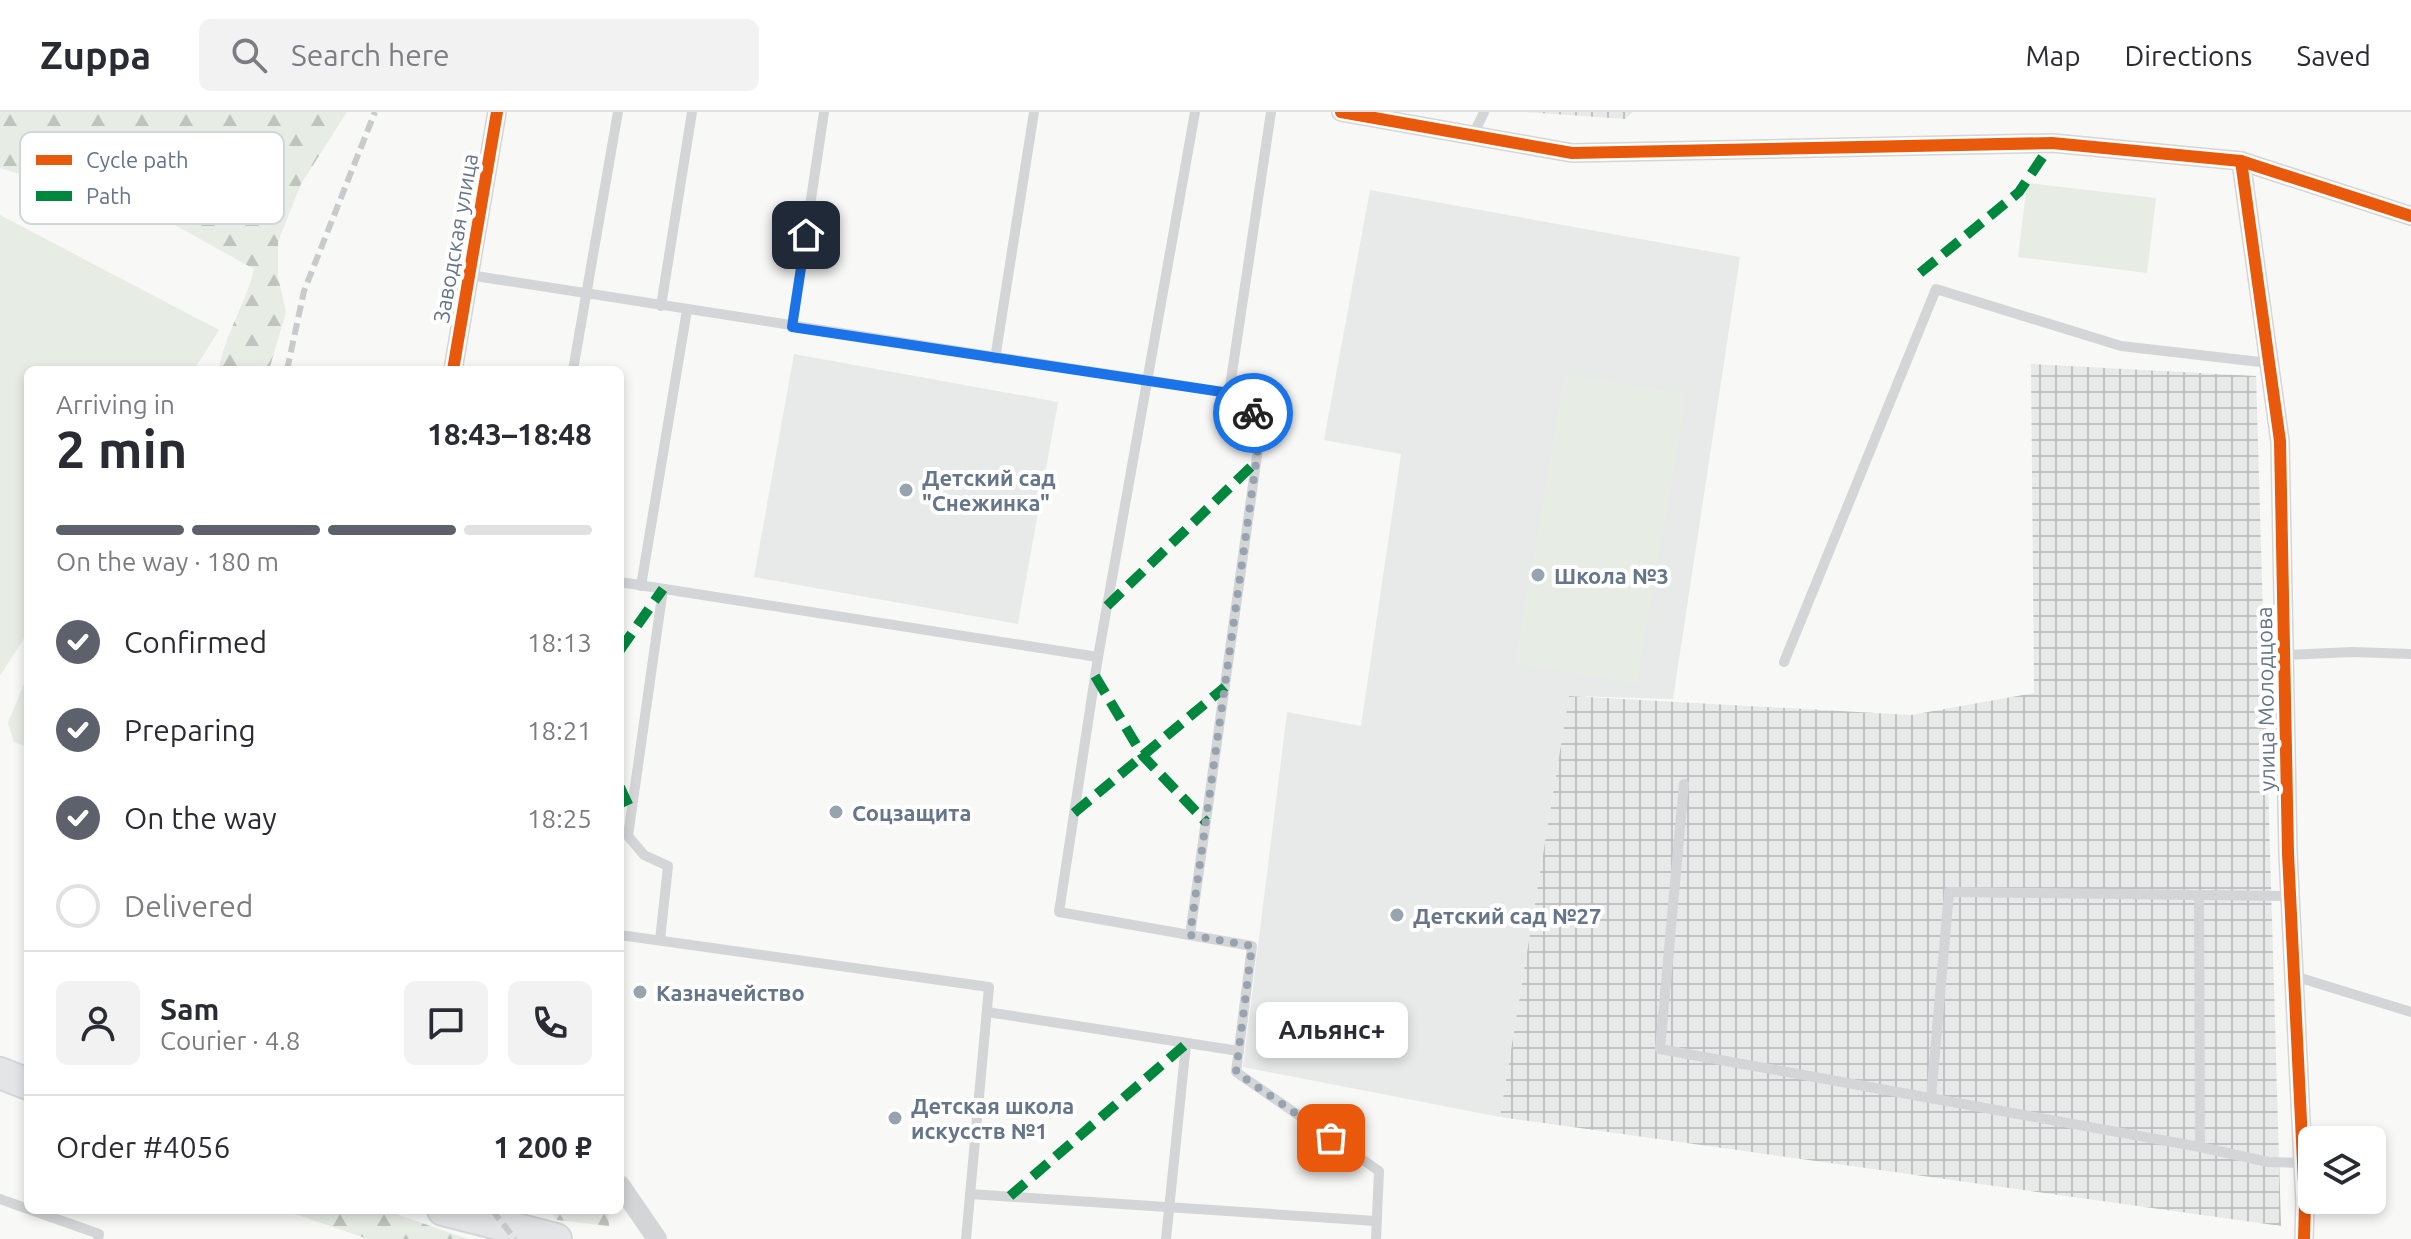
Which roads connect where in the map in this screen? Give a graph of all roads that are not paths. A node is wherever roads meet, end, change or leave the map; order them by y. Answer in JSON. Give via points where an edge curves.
{"nodes":[{"id":1,"x":497,"y":112,"type":"edge"},
{"id":2,"x":618,"y":112,"type":"edge"},
{"id":3,"x":692,"y":112,"type":"edge"},
{"id":4,"x":824,"y":112,"type":"edge"},
{"id":5,"x":1034,"y":112,"type":"edge"},
{"id":6,"x":1195,"y":112,"type":"edge"},
{"id":7,"x":1271,"y":112,"type":"edge"},
{"id":8,"x":1341,"y":112,"type":"edge"},
{"id":9,"x":1484,"y":112,"type":"edge"},
{"id":10,"x":1473,"y":135,"type":"junction"},
{"id":11,"x":2241,"y":161,"type":"junction"},
{"id":12,"x":2411,"y":216,"type":"edge"},
{"id":13,"x":469,"y":275,"type":"junction"},
{"id":14,"x":586,"y":294,"type":"junction"},
{"id":15,"x":661,"y":306,"type":"junction"},
{"id":16,"x":687,"y":310,"type":"junction"},
{"id":17,"x":792,"y":327,"type":"junction"},
{"id":18,"x":995,"y":359,"type":"junction"},
{"id":19,"x":2269,"y":363,"type":"junction"},
{"id":20,"x":454,"y":366,"type":"edge"},
{"id":21,"x":574,"y":366,"type":"edge"},
{"id":22,"x":1147,"y":383,"type":"junction"},
{"id":23,"x":1229,"y":393,"type":"junction"},
{"id":24,"x":624,"y":583,"type":"edge"},
{"id":25,"x":641,"y":586,"type":"junction"},
{"id":26,"x":663,"y":589,"type":"junction"},
{"id":27,"x":2411,"y":654,"type":"edge"},
{"id":28,"x":2284,"y":655,"type":"junction"},
{"id":29,"x":1098,"y":657,"type":"junction"},
{"id":30,"x":1784,"y":662,"type":"dead end"},
{"id":31,"x":1684,"y":784,"type":"dead end"},
{"id":32,"x":2199,"y":895,"type":"junction"},
{"id":33,"x":2290,"y":896,"type":"junction"},
{"id":34,"x":1190,"y":935,"type":"junction"},
{"id":35,"x":624,"y":936,"type":"edge"},
{"id":36,"x":660,"y":940,"type":"junction"},
{"id":37,"x":2294,"y":976,"type":"junction"},
{"id":38,"x":987,"y":1012,"type":"junction"},
{"id":39,"x":2411,"y":1012,"type":"edge"},
{"id":40,"x":1186,"y":1044,"type":"junction"},
{"id":41,"x":1239,"y":1051,"type":"junction"},
{"id":42,"x":0,"y":1073,"type":"edge"},
{"id":43,"x":24,"y":1082,"type":"edge"},
{"id":44,"x":1931,"y":1098,"type":"junction"},
{"id":45,"x":2301,"y":1126,"type":"edge"},
{"id":46,"x":2200,"y":1147,"type":"junction"},
{"id":47,"x":2298,"y":1163,"type":"edge"},
{"id":48,"x":624,"y":1191,"type":"edge"},
{"id":49,"x":970,"y":1194,"type":"junction"},
{"id":50,"x":0,"y":1199,"type":"edge"},
{"id":51,"x":24,"y":1208,"type":"edge"},
{"id":52,"x":1169,"y":1208,"type":"junction"},
{"id":53,"x":41,"y":1214,"type":"edge"},
{"id":54,"x":459,"y":1214,"type":"edge"},
{"id":55,"x":2304,"y":1214,"type":"edge"},
{"id":56,"x":1376,"y":1221,"type":"junction"},
{"id":57,"x":98,"y":1239,"type":"edge"},
{"id":58,"x":556,"y":1239,"type":"edge"},
{"id":59,"x":657,"y":1239,"type":"edge"},
{"id":60,"x":966,"y":1239,"type":"edge"},
{"id":61,"x":1166,"y":1239,"type":"edge"},
{"id":62,"x":1376,"y":1239,"type":"edge"},
{"id":63,"x":2304,"y":1239,"type":"edge"}],
"edges":[{"from":1,"to":13,"type":"street","name":"Заводская улица"},
{"from":2,"to":14,"type":"lane"},
{"from":3,"to":15,"type":"lane"},
{"from":4,"to":17,"type":"lane"},
{"from":5,"to":18,"type":"lane"},
{"from":6,"to":22,"type":"lane"},
{"from":7,"to":23,"type":"lane"},
{"from":8,"to":10,"type":"street"},
{"from":9,"to":10,"type":"lane"},
{"from":10,"to":11,"type":"street","via":[[1572,153],[2052,143]]},
{"from":11,"to":12,"type":"street"},
{"from":11,"to":19,"type":"street","name":"улица Молодцова"},
{"from":13,"to":14,"type":"lane"},
{"from":13,"to":20,"type":"street","name":"Заводская улица"},
{"from":14,"to":15,"type":"lane"},
{"from":14,"to":21,"type":"lane"},
{"from":15,"to":16,"type":"lane"},
{"from":16,"to":17,"type":"lane"},
{"from":16,"to":25,"type":"lane"},
{"from":17,"to":18,"type":"lane"},
{"from":18,"to":22,"type":"lane"},
{"from":19,"to":28,"type":"street","name":"улица Молодцова","via":[[2280,441]]},
{"from":19,"to":30,"type":"lane","via":[[2121,346],[1936,289]]},
{"from":22,"to":23,"type":"lane"},
{"from":22,"to":29,"type":"lane"},
{"from":23,"to":34,"type":"lane","via":[[1262,420]]},
{"from":24,"to":25,"type":"lane"},
{"from":25,"to":26,"type":"lane"},
{"from":26,"to":29,"type":"lane"},
{"from":26,"to":36,"type":"lane","via":[[628,836],[644,855],[668,866]]},
{"from":27,"to":28,"type":"lane"},
{"from":28,"to":33,"type":"street","name":"улица Молодцова"},
{"from":29,"to":34,"type":"lane","via":[[1059,912]]},
{"from":31,"to":44,"type":"lane","via":[[1660,1049]]},
{"from":32,"to":33,"type":"lane"},
{"from":32,"to":44,"type":"lane","via":[[1949,892]]},
{"from":32,"to":46,"type":"lane"},
{"from":33,"to":37,"type":"street","name":"улица Молодцова"},
{"from":34,"to":41,"type":"lane","via":[[1252,946]]},
{"from":35,"to":36,"type":"lane"},
{"from":36,"to":38,"type":"lane","via":[[989,987]]},
{"from":37,"to":39,"type":"lane"},
{"from":37,"to":45,"type":"street","name":"улица Молодцова"},
{"from":38,"to":40,"type":"lane"},
{"from":38,"to":49,"type":"lane"},
{"from":40,"to":41,"type":"lane"},
{"from":40,"to":52,"type":"lane"},
{"from":41,"to":56,"type":"lane","via":[[1236,1072],[1379,1171]]},
{"from":42,"to":43,"type":"main road"},
{"from":44,"to":46,"type":"lane"},
{"from":46,"to":47,"type":"lane"},
{"from":48,"to":59,"type":"street"},
{"from":49,"to":52,"type":"lane"},
{"from":49,"to":60,"type":"lane"},
{"from":50,"to":51,"type":"lane"},
{"from":52,"to":56,"type":"lane"},
{"from":52,"to":61,"type":"lane"},
{"from":53,"to":57,"type":"lane","via":[[99,1234]]},
{"from":54,"to":58,"type":"main road"},
{"from":55,"to":63,"type":"street","name":"улица Молодцова"},
{"from":56,"to":62,"type":"lane"}]}
